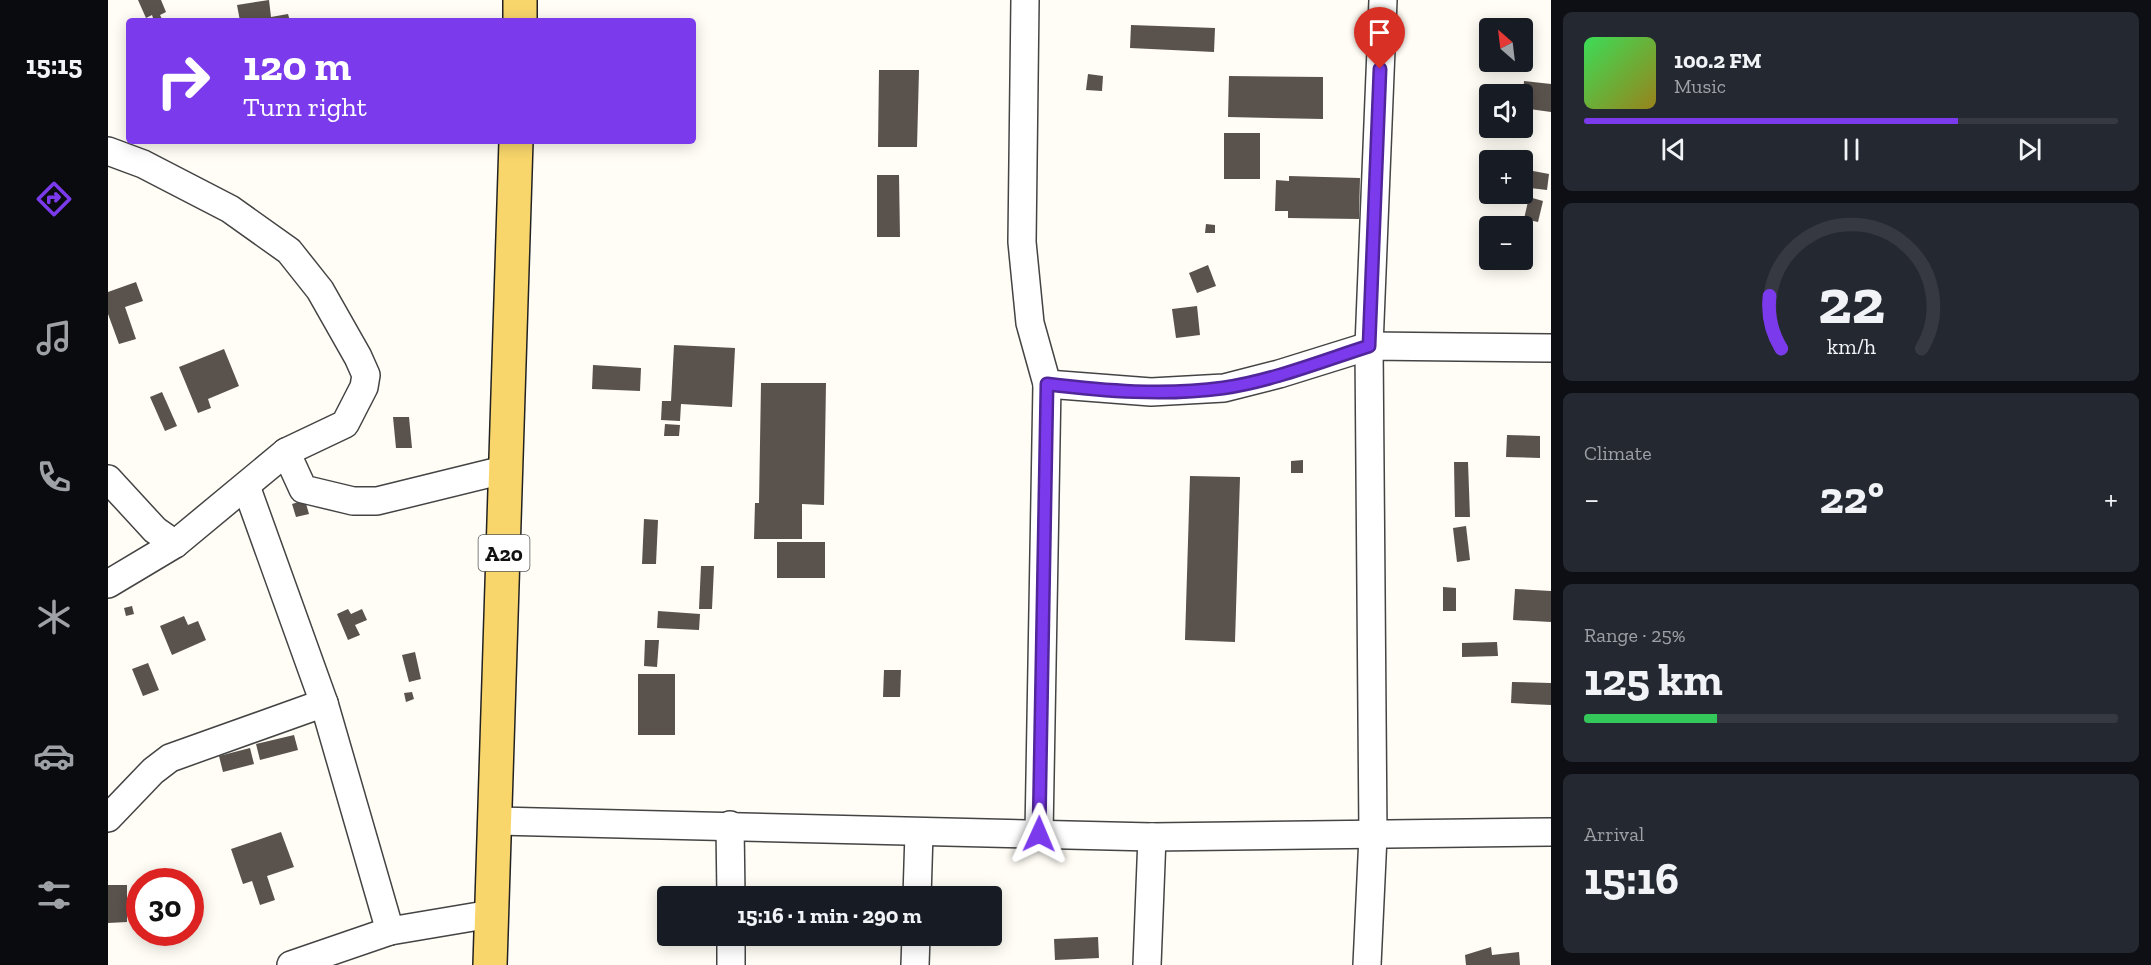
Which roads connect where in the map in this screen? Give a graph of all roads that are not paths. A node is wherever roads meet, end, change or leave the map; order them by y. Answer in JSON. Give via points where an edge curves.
{"nodes":[{"id":1,"x":520,"y":0,"type":"edge"},
{"id":2,"x":1025,"y":0,"type":"edge"},
{"id":3,"x":1383,"y":0,"type":"edge"},
{"id":4,"x":520,"y":18,"type":"edge"},
{"id":5,"x":516,"y":144,"type":"edge"},
{"id":6,"x":108,"y":151,"type":"edge"},
{"id":7,"x":1369,"y":346,"type":"junction"},
{"id":8,"x":1551,"y":348,"type":"edge"},
{"id":9,"x":1047,"y":384,"type":"junction"},
{"id":10,"x":286,"y":452,"type":"junction"},
{"id":11,"x":507,"y":469,"type":"junction"},
{"id":12,"x":108,"y":479,"type":"edge"},
{"id":13,"x":246,"y":486,"type":"junction"},
{"id":14,"x":176,"y":544,"type":"junction"},
{"id":15,"x":108,"y":584,"type":"edge"},
{"id":16,"x":324,"y":703,"type":"junction"},
{"id":17,"x":108,"y":818,"type":"edge"},
{"id":18,"x":494,"y":820,"type":"junction"},
{"id":19,"x":730,"y":825,"type":"junction"},
{"id":20,"x":1551,"y":832,"type":"edge"},
{"id":21,"x":919,"y":833,"type":"junction"},
{"id":22,"x":1039,"y":834,"type":"junction"},
{"id":23,"x":1372,"y":836,"type":"junction"},
{"id":24,"x":1152,"y":837,"type":"junction"},
{"id":25,"x":731,"y":886,"type":"edge"},
{"id":26,"x":917,"y":886,"type":"edge"},
{"id":27,"x":491,"y":914,"type":"junction"},
{"id":28,"x":390,"y":931,"type":"junction"},
{"id":29,"x":731,"y":946,"type":"edge"},
{"id":30,"x":916,"y":946,"type":"edge"},
{"id":31,"x":291,"y":965,"type":"edge"},
{"id":32,"x":490,"y":965,"type":"edge"},
{"id":33,"x":731,"y":965,"type":"edge"},
{"id":34,"x":915,"y":965,"type":"edge"},
{"id":35,"x":1146,"y":965,"type":"edge"},
{"id":36,"x":1367,"y":965,"type":"edge"}],
"edges":[{"from":1,"to":4,"type":"main road"},
{"from":2,"to":9,"type":"street","via":[[1022,242],[1030,323]]},
{"from":3,"to":7,"type":"street"},
{"from":5,"to":11,"type":"main road","number":"A20"},
{"from":6,"to":10,"type":"street","via":[[143,164],[230,209],[289,251],[320,290],[358,357],[366,375],[364,387],[345,424]]},
{"from":7,"to":8,"type":"street"},
{"from":7,"to":9,"type":"street","via":[[1224,388],[1151,392]]},
{"from":7,"to":23,"type":"street"},
{"from":9,"to":22,"type":"street"},
{"from":10,"to":11,"type":"street","via":[[303,489],[353,501],[377,501]]},
{"from":10,"to":13,"type":"street"},
{"from":11,"to":18,"type":"main road","number":"A20"},
{"from":12,"to":14,"type":"street","via":[[155,530]]},
{"from":13,"to":14,"type":"street"},
{"from":13,"to":16,"type":"street"},
{"from":14,"to":15,"type":"street"},
{"from":16,"to":17,"type":"street","via":[[170,758]]},
{"from":16,"to":28,"type":"street"},
{"from":18,"to":19,"type":"street"},
{"from":18,"to":27,"type":"main road","number":"A20"},
{"from":19,"to":21,"type":"street"},
{"from":19,"to":25,"type":"street"},
{"from":20,"to":23,"type":"street"},
{"from":21,"to":22,"type":"street"},
{"from":21,"to":26,"type":"street"},
{"from":22,"to":24,"type":"street"},
{"from":23,"to":24,"type":"street"},
{"from":23,"to":36,"type":"street"},
{"from":24,"to":35,"type":"street"},
{"from":27,"to":28,"type":"street"},
{"from":27,"to":32,"type":"main road","number":"A20"},
{"from":28,"to":31,"type":"street"},
{"from":29,"to":33,"type":"street"},
{"from":30,"to":34,"type":"street"}]}
